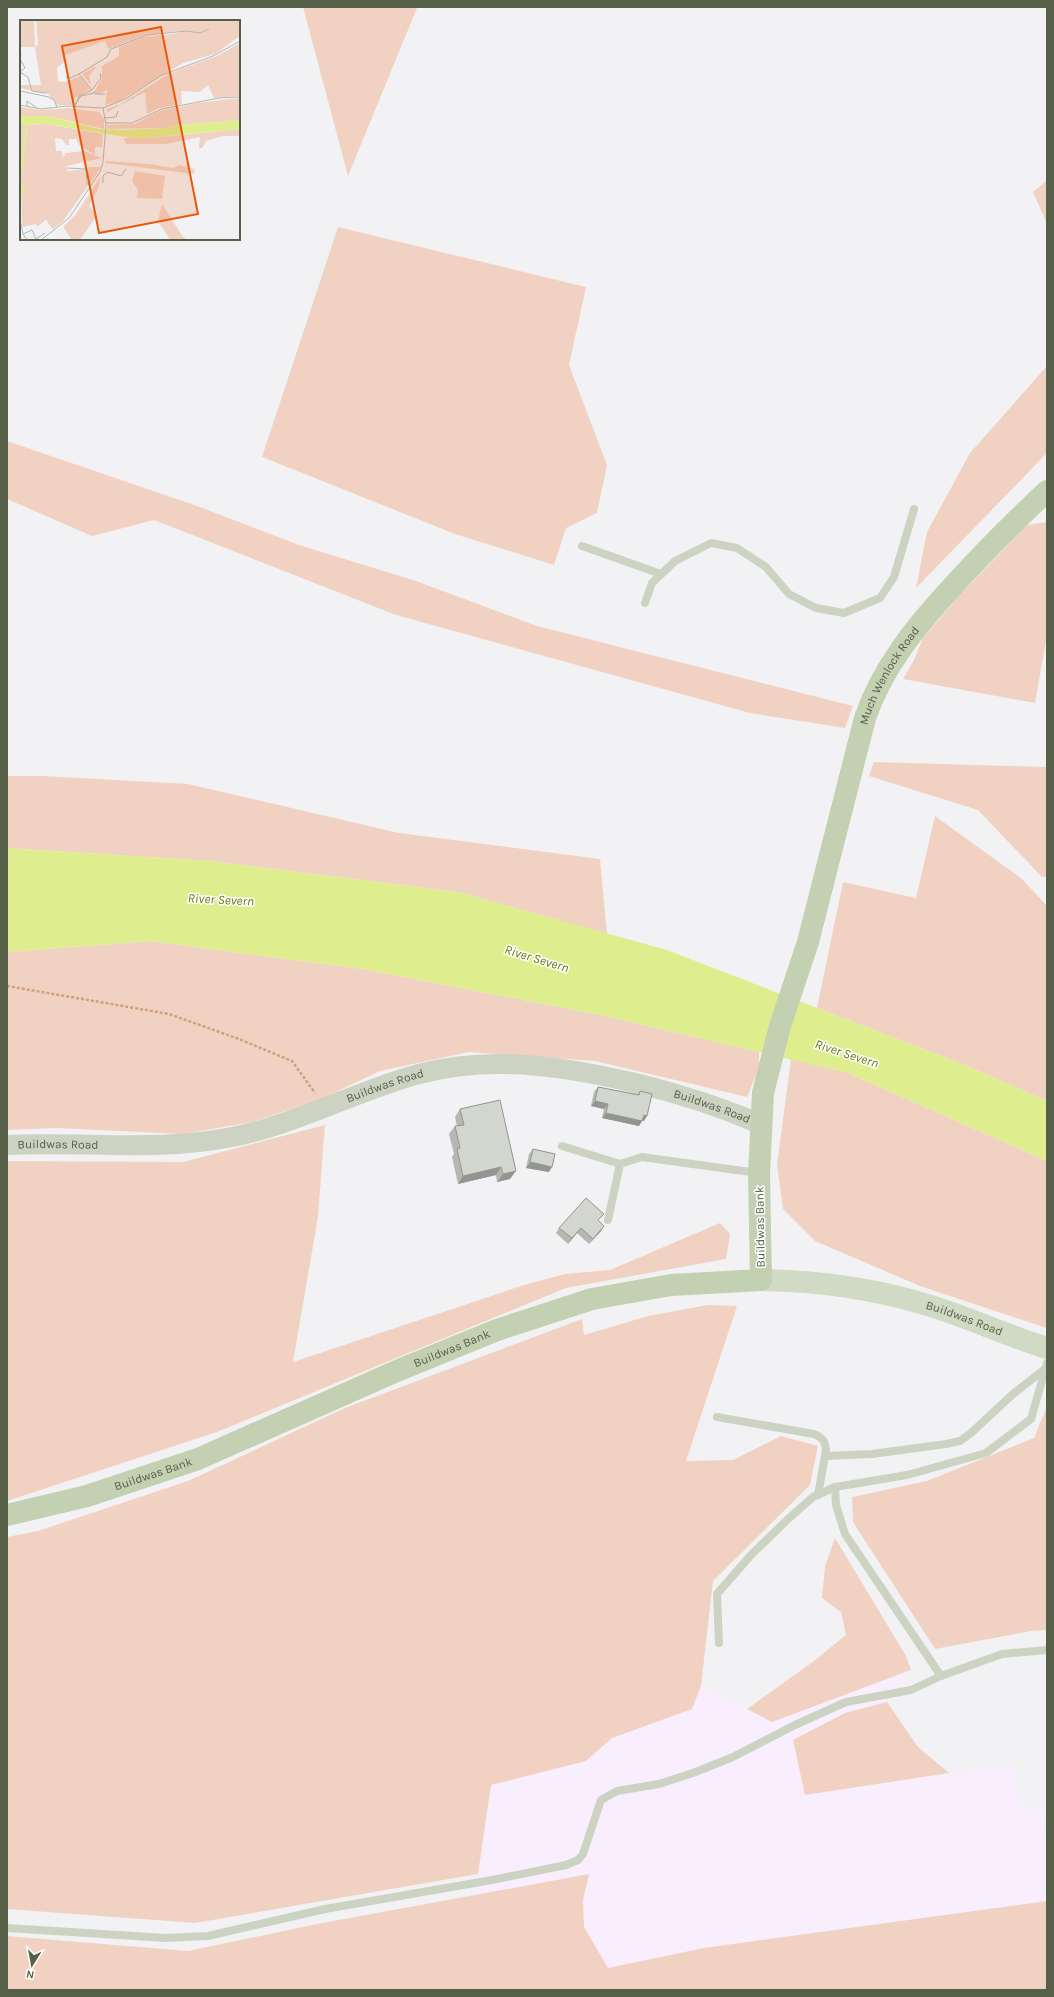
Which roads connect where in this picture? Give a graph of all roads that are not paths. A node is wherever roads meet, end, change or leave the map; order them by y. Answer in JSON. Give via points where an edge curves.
{"nodes":[{"id":1,"x":1047,"y":491,"type":"edge"},
{"id":2,"x":914,"y":509,"type":"dead end"},
{"id":3,"x":582,"y":546,"type":"dead end"},
{"id":4,"x":661,"y":574,"type":"junction"},
{"id":5,"x":645,"y":603,"type":"dead end"},
{"id":6,"x":763,"y":1093,"type":"joint"},
{"id":7,"x":760,"y":1124,"type":"junction"},
{"id":8,"x":7,"y":1144,"type":"edge"},
{"id":9,"x":562,"y":1146,"type":"dead end"},
{"id":10,"x":620,"y":1164,"type":"junction"},
{"id":11,"x":759,"y":1174,"type":"junction"},
{"id":12,"x":608,"y":1220,"type":"dead end"},
{"id":13,"x":761,"y":1280,"type":"junction"},
{"id":14,"x":1046,"y":1360,"type":"edge"},
{"id":15,"x":717,"y":1417,"type":"dead end"},
{"id":16,"x":825,"y":1456,"type":"junction"},
{"id":17,"x":836,"y":1487,"type":"junction"},
{"id":18,"x":818,"y":1495,"type":"junction"},
{"id":19,"x":7,"y":1515,"type":"edge"},
{"id":20,"x":719,"y":1643,"type":"dead end"},
{"id":21,"x":1047,"y":1650,"type":"edge"},
{"id":22,"x":941,"y":1676,"type":"junction"},
{"id":23,"x":7,"y":1928,"type":"edge"}],
"edges":[{"from":1,"to":6,"type":"main road","name":"Much Wenlock Road","via":[[998,536],[920,622],[887,669],[873,696],[865,718],[808,942],[780,1026]]},
{"from":2,"to":4,"type":"lane","via":[[894,577],[880,598],[844,613],[816,608],[789,594],[766,567],[737,548],[711,543],[675,561]]},
{"from":3,"to":4,"type":"lane"},
{"from":4,"to":5,"type":"lane","via":[[652,582]]},
{"from":6,"to":7,"type":"main road","name":"Buildwas Bank"},
{"from":7,"to":8,"type":"street","name":"Buildwas Road","via":[[721,1107],[612,1078],[525,1064],[486,1064],[421,1073],[275,1126],[233,1137],[156,1146]]},
{"from":7,"to":11,"type":"main road","name":"Buildwas Bank"},
{"from":9,"to":10,"type":"lane"},
{"from":10,"to":11,"type":"lane","via":[[642,1157]]},
{"from":10,"to":12,"type":"lane"},
{"from":11,"to":13,"type":"main road","name":"Buildwas Bank"},
{"from":13,"to":14,"type":"main road","name":"Buildwas Road","via":[[807,1282],[880,1293],[943,1310]]},
{"from":13,"to":19,"type":"main road","name":"Buildwas Bank","via":[[671,1285],[592,1299],[476,1338],[198,1459],[87,1496]]},
{"from":14,"to":16,"type":"lane","via":[[1013,1394],[960,1441],[872,1454]]},
{"from":14,"to":17,"type":"lane","via":[[1031,1420],[986,1453],[907,1474]]},
{"from":15,"to":16,"type":"lane","via":[[814,1434],[826,1443]]},
{"from":16,"to":18,"type":"lane"},
{"from":17,"to":18,"type":"lane"},
{"from":17,"to":22,"type":"lane","via":[[836,1505],[845,1534]]},
{"from":18,"to":20,"type":"lane","via":[[787,1520],[751,1555],[717,1594]]},
{"from":21,"to":22,"type":"lane","via":[[1002,1654]]},
{"from":22,"to":23,"type":"lane","via":[[911,1690],[846,1702],[733,1757],[694,1773],[659,1784],[617,1791],[601,1800],[583,1854],[578,1860],[566,1865],[325,1909],[208,1936],[166,1938]]}]}
